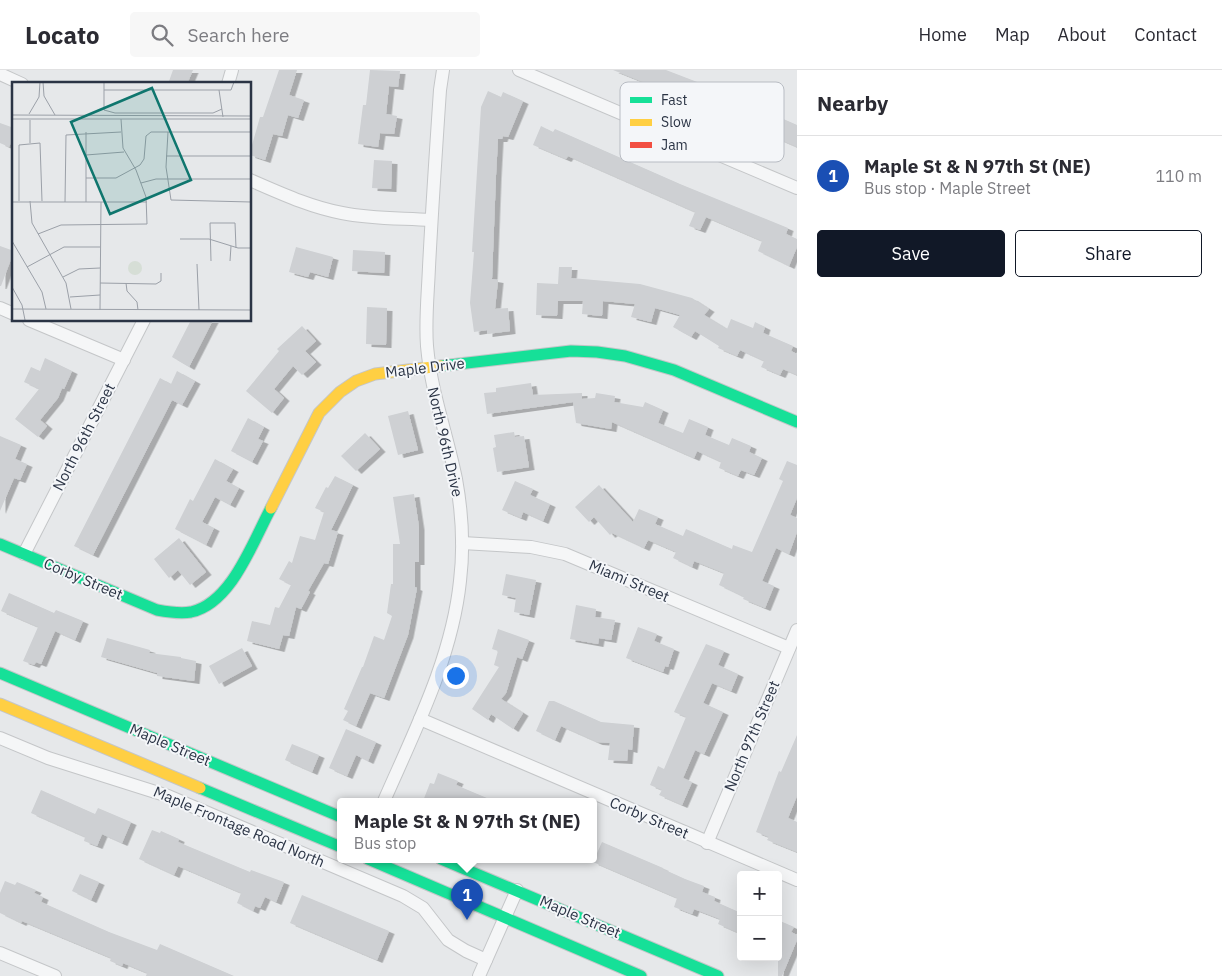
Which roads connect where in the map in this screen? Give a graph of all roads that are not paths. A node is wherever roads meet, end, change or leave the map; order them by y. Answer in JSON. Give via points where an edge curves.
{"nodes":[{"id":1,"x":442,"y":70,"type":"edge"},
{"id":2,"x":519,"y":70,"type":"edge"},
{"id":3,"x":0,"y":74,"type":"edge"},
{"id":4,"x":18,"y":82,"type":"edge"},
{"id":5,"x":620,"y":113,"type":"edge"},
{"id":6,"x":736,"y":162,"type":"edge"},
{"id":7,"x":251,"y":180,"type":"edge"},
{"id":8,"x":797,"y":188,"type":"edge"},
{"id":9,"x":431,"y":220,"type":"junction"},
{"id":10,"x":0,"y":308,"type":"edge"},
{"id":11,"x":12,"y":313,"type":"edge"},
{"id":12,"x":31,"y":321,"type":"edge"},
{"id":13,"x":144,"y":321,"type":"edge"},
{"id":14,"x":124,"y":360,"type":"junction"},
{"id":15,"x":430,"y":367,"type":"junction"},
{"id":16,"x":797,"y":422,"type":"edge"},
{"id":17,"x":462,"y":543,"type":"junction"},
{"id":18,"x":0,"y":544,"type":"edge"},
{"id":19,"x":24,"y":554,"type":"junction"},
{"id":20,"x":167,"y":613,"type":"joint"},
{"id":21,"x":797,"y":630,"type":"edge"},
{"id":22,"x":789,"y":648,"type":"junction"},
{"id":23,"x":0,"y":673,"type":"edge"},
{"id":24,"x":0,"y":704,"type":"edge"},
{"id":25,"x":420,"y":719,"type":"junction"},
{"id":26,"x":0,"y":738,"type":"edge"},
{"id":27,"x":385,"y":798,"type":"edge"},
{"id":28,"x":337,"y":815,"type":"edge"},
{"id":29,"x":707,"y":843,"type":"junction"},
{"id":30,"x":337,"y":845,"type":"edge"},
{"id":31,"x":377,"y":863,"type":"edge"},
{"id":32,"x":451,"y":863,"type":"edge"},
{"id":33,"x":797,"y":880,"type":"edge"},
{"id":34,"x":517,"y":890,"type":"junction"},
{"id":35,"x":505,"y":917,"type":"junction"},
{"id":36,"x":0,"y":953,"type":"edge"},
{"id":37,"x":486,"y":960,"type":"junction"},
{"id":38,"x":55,"y":976,"type":"edge"},
{"id":39,"x":479,"y":976,"type":"edge"},
{"id":40,"x":641,"y":976,"type":"edge"},
{"id":41,"x":718,"y":976,"type":"edge"}],
"edges":[{"from":1,"to":9,"type":"street","name":"North 96th Drive"},
{"from":2,"to":5,"type":"street"},
{"from":3,"to":4,"type":"street"},
{"from":6,"to":8,"type":"street"},
{"from":7,"to":9,"type":"street","via":[[335,212]]},
{"from":9,"to":15,"type":"street","name":"North 96th Drive","via":[[427,322]]},
{"from":10,"to":11,"type":"street"},
{"from":12,"to":14,"type":"street"},
{"from":13,"to":14,"type":"street","name":"North 96th Street"},
{"from":14,"to":19,"type":"street","name":"North 96th Street"},
{"from":15,"to":16,"type":"main road","name":"Maple Drive","via":[[570,351],[625,356],[674,370]]},
{"from":15,"to":17,"type":"street","name":"North 96th Drive","via":[[456,480]]},
{"from":15,"to":20,"type":"main road","name":"Maple Drive","via":[[375,374],[356,380],[338,393],[319,413],[234,579],[207,606],[191,612]]},
{"from":17,"to":22,"type":"street","name":"Miami Street","via":[[531,547],[565,554]]},
{"from":17,"to":25,"type":"street","name":"North 96th Drive","via":[[452,628]]},
{"from":18,"to":19,"type":"main road","name":"Corby Street"},
{"from":19,"to":20,"type":"main road","name":"Corby Street"},
{"from":21,"to":22,"type":"street","name":"North 97th Street"},
{"from":22,"to":29,"type":"street","name":"North 97th Street"},
{"from":23,"to":28,"type":"main road","name":"Maple Street"},
{"from":24,"to":30,"type":"main road","name":"Maple Street"},
{"from":25,"to":27,"type":"street","name":"North 96th Drive"},
{"from":25,"to":29,"type":"street","name":"Corby Street"},
{"from":26,"to":37,"type":"street","name":"Maple Frontage Road North","via":[[48,758],[168,796],[403,896],[423,908],[448,940]]},
{"from":29,"to":33,"type":"street","name":"Corby Street"},
{"from":31,"to":35,"type":"main road","name":"Maple Street"},
{"from":32,"to":34,"type":"main road","name":"Maple Street"},
{"from":34,"to":35,"type":"street"},
{"from":34,"to":41,"type":"main road","name":"Maple Street"},
{"from":35,"to":37,"type":"street"},
{"from":35,"to":40,"type":"main road","name":"Maple Street"},
{"from":36,"to":38,"type":"street"},
{"from":37,"to":39,"type":"street"}]}
